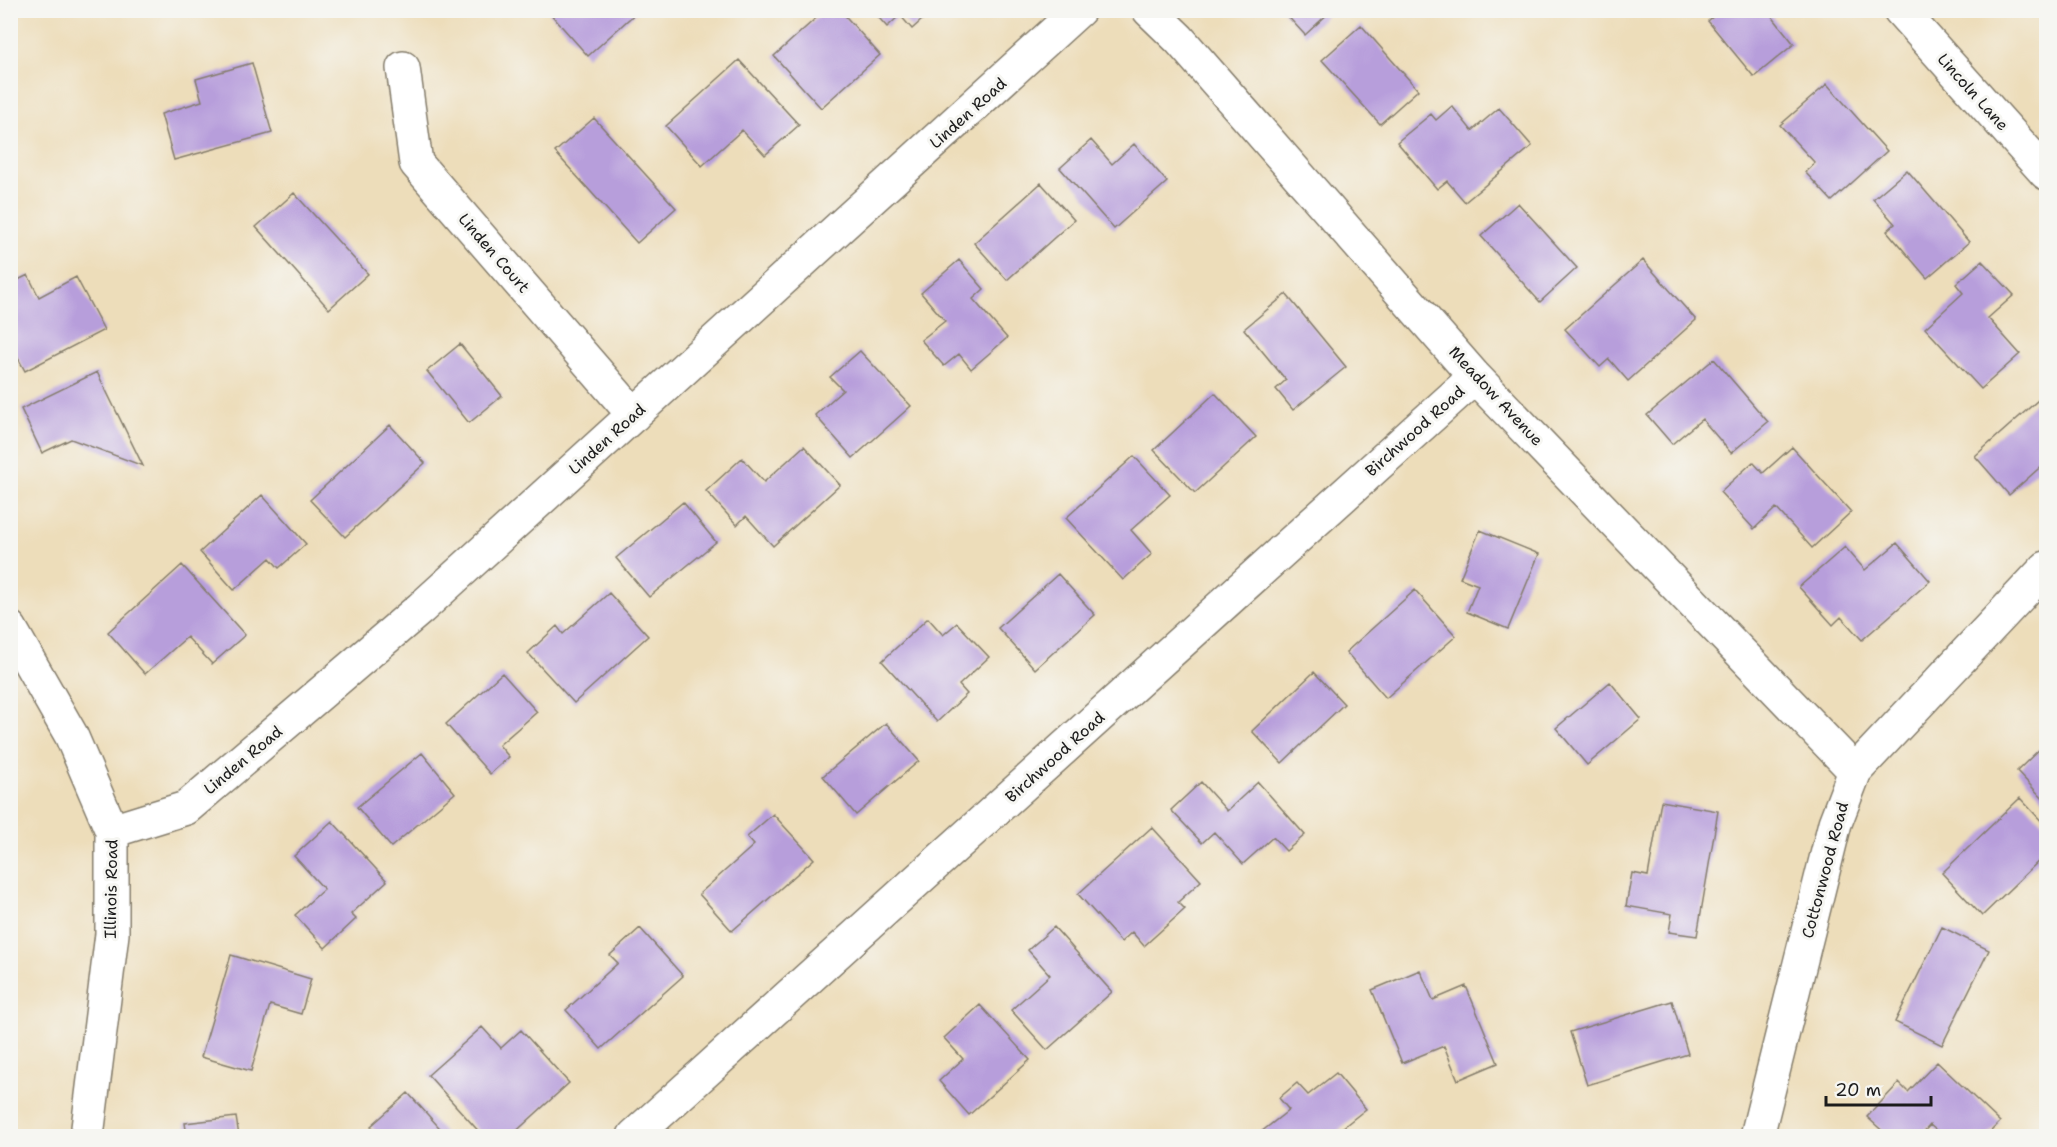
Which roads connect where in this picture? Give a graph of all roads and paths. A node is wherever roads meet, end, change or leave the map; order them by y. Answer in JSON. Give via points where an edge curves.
{"nodes":[{"id":1,"x":1079,"y":10,"type":"edge"},
{"id":2,"x":1149,"y":10,"type":"edge"},
{"id":3,"x":1900,"y":10,"type":"edge"},
{"id":4,"x":403,"y":68,"type":"dead end"},
{"id":5,"x":2046,"y":172,"type":"edge"},
{"id":6,"x":1475,"y":377,"type":"junction"},
{"id":7,"x":634,"y":415,"type":"junction"},
{"id":8,"x":2046,"y":568,"type":"edge"},
{"id":9,"x":10,"y":628,"type":"edge"},
{"id":10,"x":1855,"y":771,"type":"junction"},
{"id":11,"x":112,"y":831,"type":"junction"},
{"id":12,"x":87,"y":1137,"type":"edge"},
{"id":13,"x":634,"y":1137,"type":"edge"},
{"id":14,"x":1757,"y":1137,"type":"edge"}],
"edges":[{"from":1,"to":7,"type":"street","name":"Linden Road"},
{"from":2,"to":6,"type":"street","name":"Meadow Avenue","via":[[1179,39]]},
{"from":3,"to":5,"type":"street","name":"Lincoln Lane"},
{"from":4,"to":7,"type":"street","name":"Linden Court","via":[[416,163]]},
{"from":6,"to":10,"type":"street","name":"Meadow Avenue"},
{"from":6,"to":13,"type":"street","name":"Birchwood Road"},
{"from":7,"to":11,"type":"street","name":"Linden Road","via":[[421,608],[186,808]]},
{"from":8,"to":10,"type":"street","name":"Cottonwood Road"},
{"from":9,"to":11,"type":"street","name":"Illinois Road","via":[[70,735]]},
{"from":10,"to":14,"type":"street","name":"Cottonwood Road","via":[[1835,823]]},
{"from":11,"to":12,"type":"street","name":"Illinois Road","via":[[112,934]]}]}
